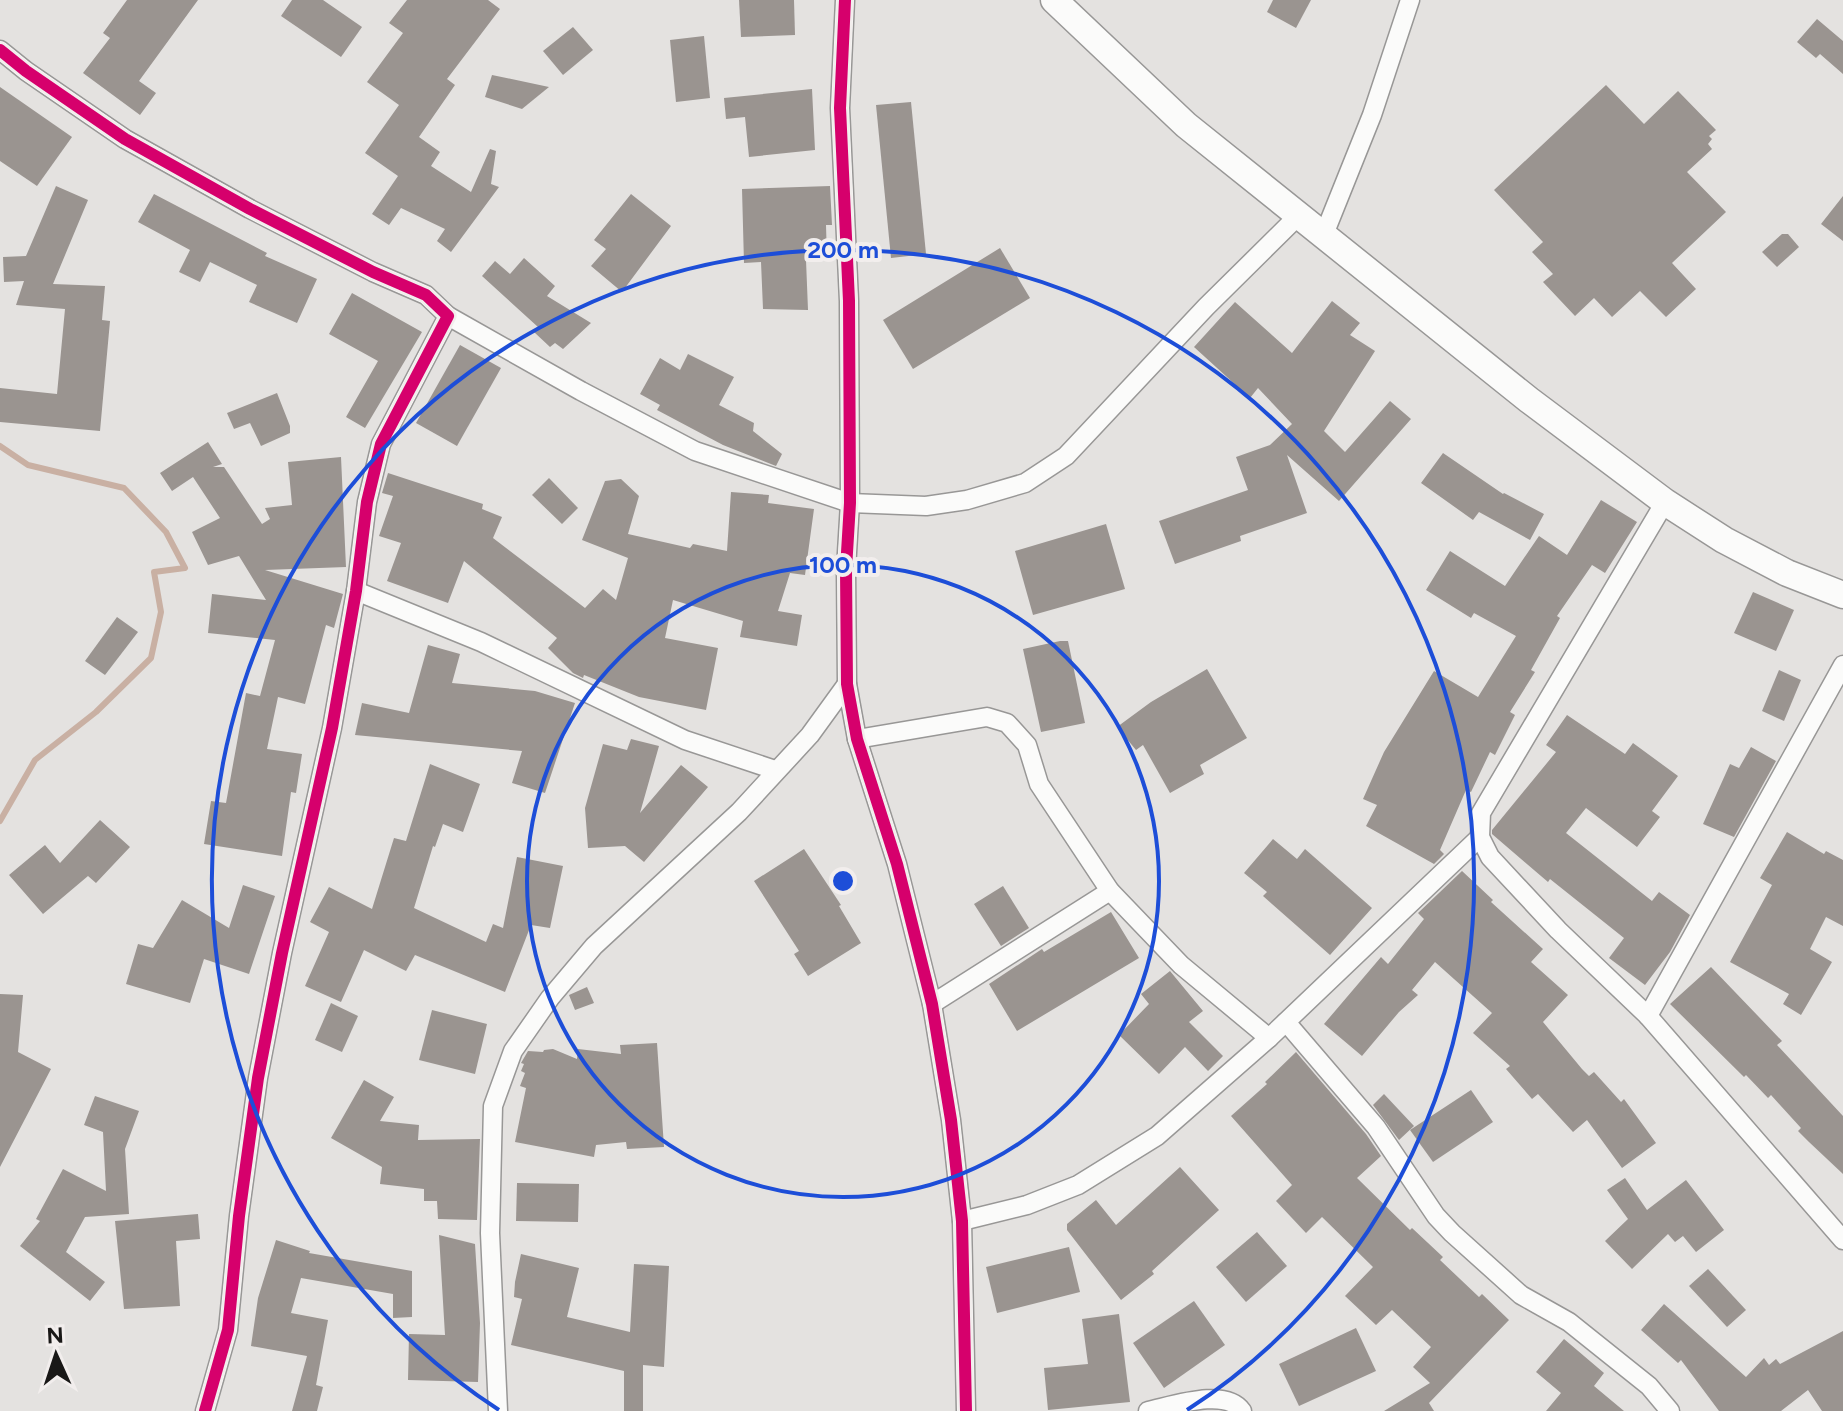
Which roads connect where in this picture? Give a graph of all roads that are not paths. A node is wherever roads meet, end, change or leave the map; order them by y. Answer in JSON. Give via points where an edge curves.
{"nodes":[{"id":1,"x":845,"y":0,"type":"edge"},
{"id":2,"x":1054,"y":0,"type":"edge"},
{"id":3,"x":1410,"y":0,"type":"edge"},
{"id":4,"x":0,"y":50,"type":"edge"},
{"id":5,"x":1298,"y":216,"type":"junction"},
{"id":6,"x":1323,"y":237,"type":"junction"},
{"id":7,"x":448,"y":316,"type":"junction"},
{"id":8,"x":1665,"y":502,"type":"junction"},
{"id":9,"x":850,"y":503,"type":"junction"},
{"id":10,"x":356,"y":591,"type":"junction"},
{"id":11,"x":1843,"y":595,"type":"edge"},
{"id":12,"x":1843,"y":665,"type":"edge"},
{"id":13,"x":847,"y":684,"type":"junction"},
{"id":14,"x":857,"y":739,"type":"junction"},
{"id":15,"x":775,"y":770,"type":"junction"},
{"id":16,"x":1480,"y":837,"type":"junction"},
{"id":17,"x":1110,"y":891,"type":"junction"},
{"id":18,"x":932,"y":1004,"type":"junction"},
{"id":19,"x":1648,"y":1016,"type":"junction"},
{"id":20,"x":1286,"y":1022,"type":"junction"},
{"id":21,"x":1269,"y":1038,"type":"junction"},
{"id":22,"x":962,"y":1221,"type":"junction"},
{"id":23,"x":1843,"y":1240,"type":"edge"},
{"id":24,"x":205,"y":1411,"type":"edge"},
{"id":25,"x":498,"y":1411,"type":"edge"},
{"id":26,"x":966,"y":1411,"type":"edge"},
{"id":27,"x":1148,"y":1411,"type":"edge"},
{"id":28,"x":1242,"y":1411,"type":"edge"},
{"id":29,"x":1670,"y":1411,"type":"edge"}],
"edges":[{"from":1,"to":9,"type":"street","via":[[840,108],[849,301]]},
{"from":2,"to":5,"type":"street","via":[[1186,125]]},
{"from":3,"to":6,"type":"street"},
{"from":4,"to":7,"type":"street","via":[[125,139],[291,230],[426,295]]},
{"from":5,"to":6,"type":"street"},
{"from":5,"to":9,"type":"street","via":[[1066,456],[1025,483],[926,506]]},
{"from":6,"to":8,"type":"street"},
{"from":7,"to":9,"type":"street","via":[[695,451]]},
{"from":7,"to":10,"type":"street","via":[[381,444],[367,502]]},
{"from":8,"to":11,"type":"street","via":[[1787,573]]},
{"from":8,"to":16,"type":"street","via":[[1481,813]]},
{"from":9,"to":13,"type":"street"},
{"from":10,"to":15,"type":"street","via":[[481,642],[685,740]]},
{"from":10,"to":24,"type":"street","via":[[258,1078],[228,1330]]},
{"from":12,"to":19,"type":"street"},
{"from":13,"to":14,"type":"street"},
{"from":13,"to":15,"type":"street","via":[[810,735]]},
{"from":14,"to":17,"type":"street","via":[[987,717],[1007,723],[1027,745],[1039,784]]},
{"from":14,"to":18,"type":"street","via":[[897,864]]},
{"from":15,"to":25,"type":"street","via":[[739,812],[594,946],[513,1051],[493,1106],[490,1233]]},
{"from":16,"to":19,"type":"street","via":[[1490,857]]},
{"from":16,"to":20,"type":"street"},
{"from":17,"to":18,"type":"street"},
{"from":17,"to":21,"type":"street","via":[[1181,965]]},
{"from":18,"to":22,"type":"street"},
{"from":19,"to":23,"type":"street"},
{"from":20,"to":21,"type":"street"},
{"from":20,"to":29,"type":"street","via":[[1376,1127],[1452,1233],[1521,1295],[1569,1322],[1649,1386]]},
{"from":21,"to":22,"type":"street","via":[[1157,1136],[1078,1185]]},
{"from":22,"to":26,"type":"street"},
{"from":27,"to":28,"type":"street","via":[[1218,1398],[1237,1403]]}]}
